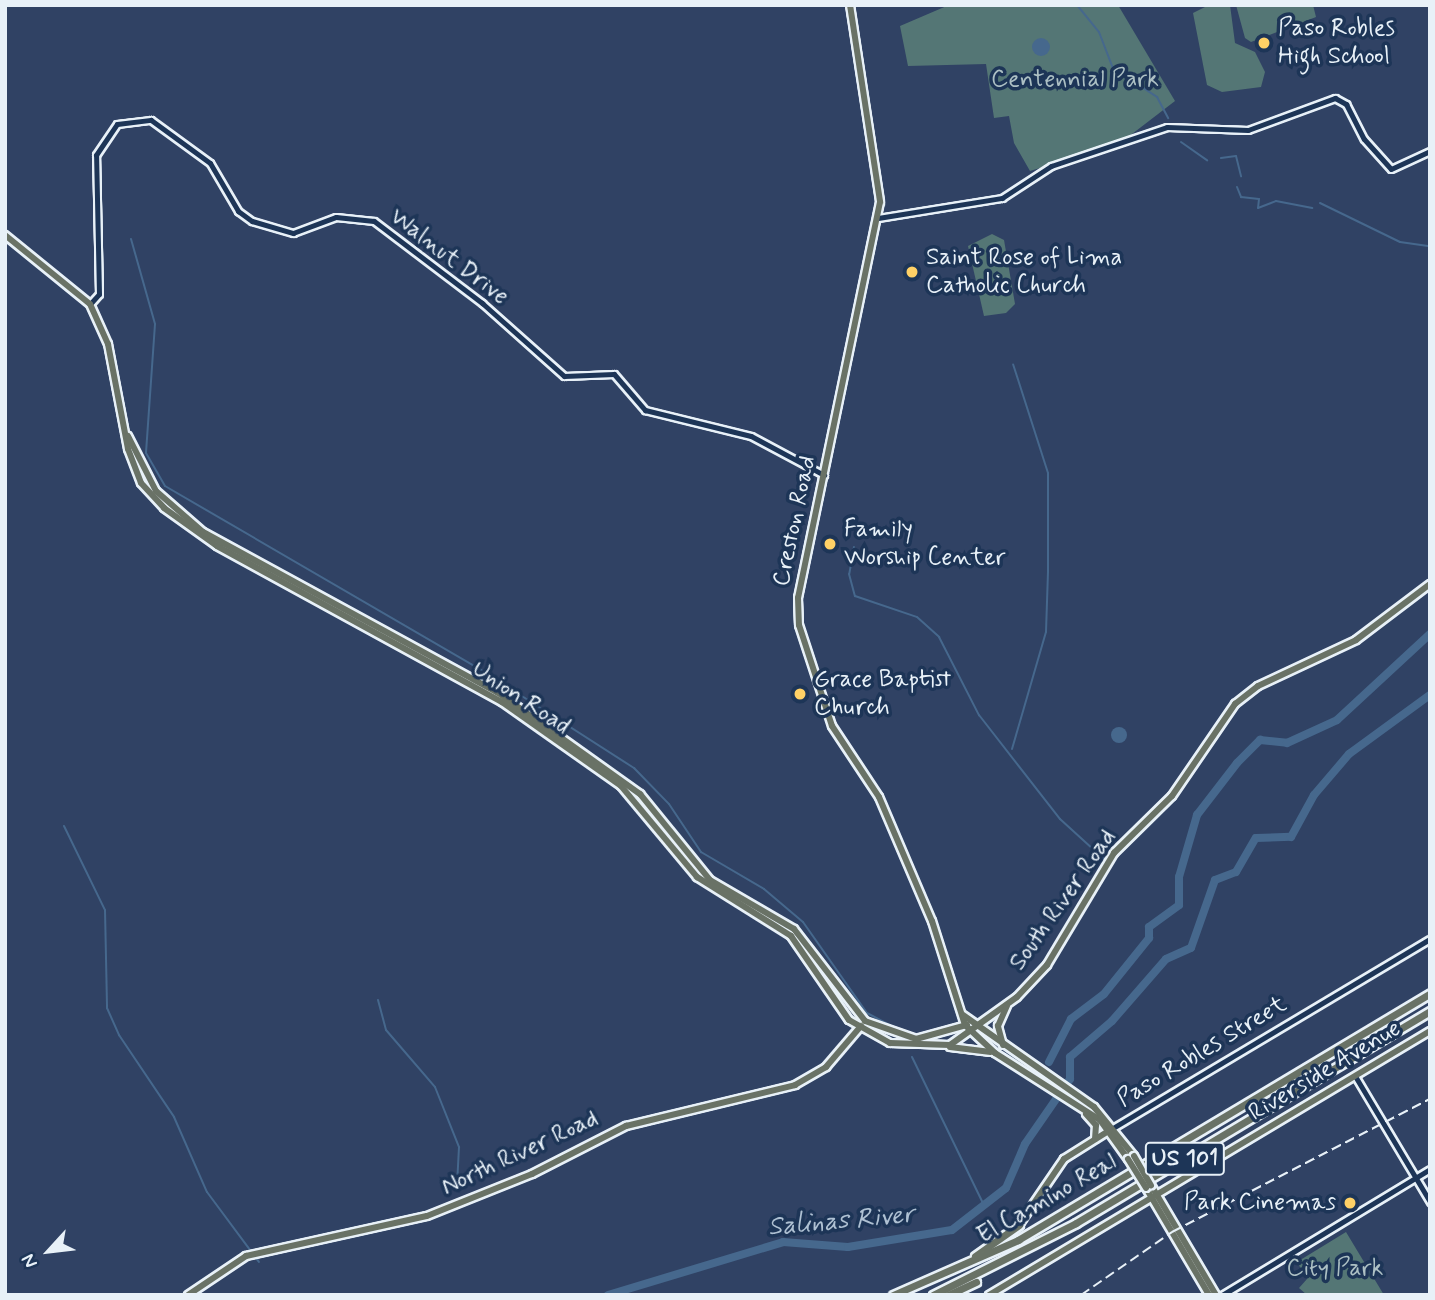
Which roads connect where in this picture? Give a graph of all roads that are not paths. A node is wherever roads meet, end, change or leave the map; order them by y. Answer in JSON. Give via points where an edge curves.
{"nodes":[{"id":1,"x":850,"y":5,"type":"edge"},
{"id":2,"x":1430,"y":151,"type":"edge"},
{"id":3,"x":878,"y":218,"type":"junction"},
{"id":4,"x":5,"y":235,"type":"edge"},
{"id":5,"x":90,"y":304,"type":"junction"},
{"id":6,"x":117,"y":403,"type":"junction"},
{"id":7,"x":824,"y":475,"type":"junction"},
{"id":8,"x":1430,"y":584,"type":"edge"},
{"id":9,"x":1430,"y":939,"type":"edge"},
{"id":10,"x":1430,"y":993,"type":"edge"},
{"id":11,"x":1009,"y":1004,"type":"junction"},
{"id":12,"x":1430,"y":1011,"type":"edge"},
{"id":13,"x":963,"y":1016,"type":"junction"},
{"id":14,"x":865,"y":1021,"type":"junction"},
{"id":15,"x":976,"y":1024,"type":"junction"},
{"id":16,"x":965,"y":1025,"type":"junction"},
{"id":17,"x":859,"y":1029,"type":"junction"},
{"id":18,"x":1430,"y":1031,"type":"edge"},
{"id":19,"x":971,"y":1032,"type":"junction"},
{"id":20,"x":1005,"y":1047,"type":"junction"},
{"id":21,"x":941,"y":1048,"type":"junction"},
{"id":22,"x":997,"y":1054,"type":"junction"},
{"id":23,"x":1355,"y":1076,"type":"junction"},
{"id":24,"x":1090,"y":1111,"type":"junction"},
{"id":25,"x":1112,"y":1128,"type":"junction"},
{"id":26,"x":1096,"y":1139,"type":"junction"},
{"id":27,"x":1430,"y":1170,"type":"edge"},
{"id":28,"x":1416,"y":1178,"type":"junction"},
{"id":29,"x":1155,"y":1197,"type":"junction"},
{"id":30,"x":1430,"y":1202,"type":"edge"},
{"id":31,"x":1019,"y":1225,"type":"joint"},
{"id":32,"x":998,"y":1267,"type":"junction"},
{"id":33,"x":935,"y":1279,"type":"junction"},
{"id":34,"x":188,"y":1295,"type":"edge"},
{"id":35,"x":893,"y":1295,"type":"edge"},
{"id":36,"x":933,"y":1295,"type":"edge"},
{"id":37,"x":948,"y":1295,"type":"edge"},
{"id":38,"x":989,"y":1295,"type":"edge"},
{"id":39,"x":1209,"y":1295,"type":"edge"},
{"id":40,"x":1216,"y":1295,"type":"edge"},
{"id":41,"x":1222,"y":1295,"type":"edge"}],
"edges":[{"from":1,"to":3,"type":"main road","name":"Creston Road","via":[[879,186]]},
{"from":2,"to":3,"type":"street","via":[[1396,171],[1377,155],[1346,104],[1335,98],[1248,131],[1167,127],[1051,166],[1002,198]]},
{"from":3,"to":7,"type":"main road","name":"Creston Road"},
{"from":4,"to":5,"type":"main road","name":"Union Road"},
{"from":5,"to":6,"type":"main road","name":"Union Road","via":[[108,344]]},
{"from":5,"to":7,"type":"street","name":"Walnut Drive","via":[[100,294],[96,155],[117,124],[151,120],[216,169],[238,211],[252,221],[293,233],[336,217],[374,221],[482,303],[564,376],[614,374],[645,411],[751,436]]},
{"from":6,"to":14,"type":"main road","name":"Union Road","via":[[143,472],[167,503],[219,541],[504,697],[631,788],[710,880],[794,929]]},
{"from":6,"to":17,"type":"main road","name":"Union Road","via":[[141,483],[164,508],[217,546],[502,702],[629,792],[697,877],[764,915],[802,947]]},
{"from":7,"to":13,"type":"main road","name":"Creston Road","via":[[798,598],[799,625],[832,726],[885,808]]},
{"from":8,"to":11,"type":"main road","name":"South River Road","via":[[1356,640],[1258,686],[1235,704],[1172,796],[1114,853],[1046,965]]},
{"from":9,"to":25,"type":"street","name":"Paso Robles Street"},
{"from":10,"to":33,"type":"highway","name":"El Camino Real","number":"US 101","via":[[1028,1234]]},
{"from":11,"to":15,"type":"main road","name":"South River Road"},
{"from":11,"to":20,"type":"main road","via":[[998,1026]]},
{"from":12,"to":32,"type":"highway","name":"El Camino Real","number":"US 101"},
{"from":13,"to":15,"type":"main road"},
{"from":13,"to":16,"type":"main road","name":"Creston Road"},
{"from":14,"to":16,"type":"main road","via":[[916,1039]]},
{"from":14,"to":17,"type":"main road","name":"North River Road"},
{"from":15,"to":16,"type":"main road"},
{"from":15,"to":19,"type":"main road"},
{"from":15,"to":20,"type":"main road"},
{"from":16,"to":19,"type":"main road","name":"Creston Road"},
{"from":17,"to":21,"type":"main road","via":[[890,1043]]},
{"from":17,"to":34,"type":"main road","name":"North River Road","via":[[826,1067],[795,1084],[626,1126],[531,1174],[427,1216],[246,1256]]},
{"from":18,"to":23,"type":"main road","name":"Riverside Avenue"},
{"from":19,"to":21,"type":"main road"},
{"from":19,"to":22,"type":"main road","name":"Creston Road"},
{"from":20,"to":24,"type":"main road"},
{"from":21,"to":22,"type":"main road"},
{"from":22,"to":24,"type":"main road","name":"Creston Road"},
{"from":23,"to":28,"type":"street"},
{"from":23,"to":29,"type":"main road","name":"Riverside Avenue"},
{"from":24,"to":25,"type":"main road"},
{"from":24,"to":26,"type":"main road"},
{"from":25,"to":26,"type":"main road","name":"Paso Robles Street"},
{"from":25,"to":29,"type":"main road","bridge":true},
{"from":26,"to":31,"type":"main road","name":"Paso Robles Street","via":[[1064,1159]]},
{"from":27,"to":28,"type":"street"},
{"from":28,"to":30,"type":"street"},
{"from":28,"to":41,"type":"street"},
{"from":29,"to":38,"type":"main road","name":"Riverside Avenue"},
{"from":29,"to":39,"type":"main road"},
{"from":29,"to":40,"type":"main road"},
{"from":31,"to":33,"type":"highway"},
{"from":32,"to":36,"type":"highway","name":"El Camino Real","number":"US 101"},
{"from":32,"to":37,"type":"highway"},
{"from":33,"to":35,"type":"highway","name":"El Camino Real","number":"US 101"}]}
